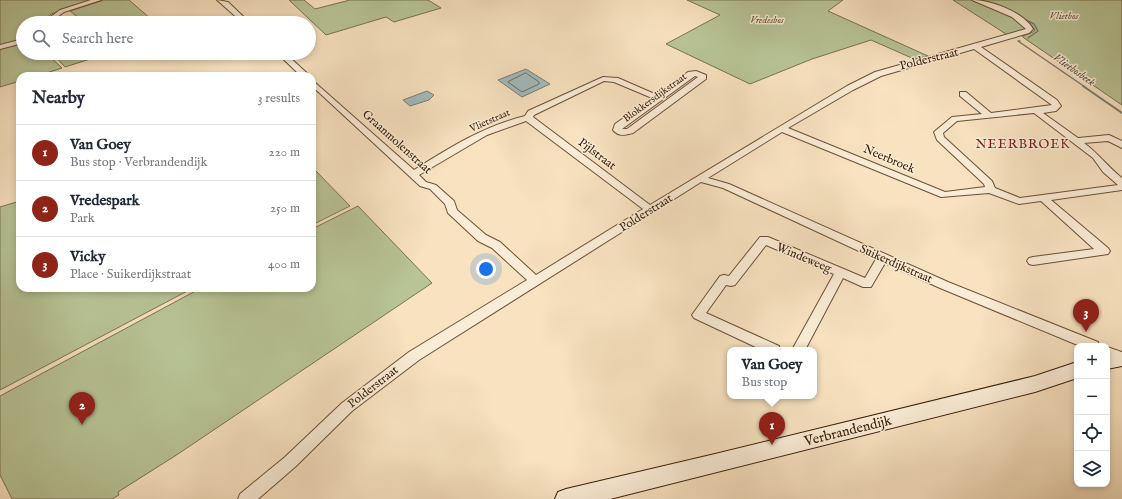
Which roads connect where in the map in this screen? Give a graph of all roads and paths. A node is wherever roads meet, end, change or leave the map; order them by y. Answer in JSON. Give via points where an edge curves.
{"nodes":[{"id":1,"x":98,"y":0,"type":"edge"},
{"id":2,"x":220,"y":0,"type":"edge"},
{"id":3,"x":976,"y":0,"type":"edge"},
{"id":4,"x":53,"y":16,"type":"edge"},
{"id":5,"x":240,"y":16,"type":"edge"},
{"id":6,"x":16,"y":43,"type":"edge"},
{"id":7,"x":0,"y":47,"type":"edge"},
{"id":8,"x":976,"y":47,"type":"junction"},
{"id":9,"x":289,"y":60,"type":"edge"},
{"id":10,"x":302,"y":72,"type":"edge"},
{"id":11,"x":598,"y":80,"type":"joint"},
{"id":12,"x":316,"y":86,"type":"edge"},
{"id":13,"x":963,"y":94,"type":"dead end"},
{"id":14,"x":658,"y":98,"type":"junction"},
{"id":15,"x":1036,"y":111,"type":"junction"},
{"id":16,"x":990,"y":116,"type":"junction"},
{"id":17,"x":528,"y":118,"type":"junction"},
{"id":18,"x":782,"y":129,"type":"junction"},
{"id":19,"x":1075,"y":141,"type":"junction"},
{"id":20,"x":1122,"y":145,"type":"edge"},
{"id":21,"x":413,"y":175,"type":"junction"},
{"id":22,"x":701,"y":179,"type":"junction"},
{"id":23,"x":1122,"y":183,"type":"edge"},
{"id":24,"x":1122,"y":187,"type":"edge"},
{"id":25,"x":990,"y":190,"type":"junction"},
{"id":26,"x":1043,"y":198,"type":"junction"},
{"id":27,"x":650,"y":210,"type":"junction"},
{"id":28,"x":882,"y":258,"type":"junction"},
{"id":29,"x":1033,"y":261,"type":"dead end"},
{"id":30,"x":840,"y":273,"type":"junction"},
{"id":31,"x":536,"y":281,"type":"junction"},
{"id":32,"x":1085,"y":343,"type":"edge"},
{"id":33,"x":767,"y":347,"type":"edge"},
{"id":34,"x":800,"y":347,"type":"edge"},
{"id":35,"x":1110,"y":353,"type":"edge"},
{"id":36,"x":1122,"y":358,"type":"edge"},
{"id":37,"x":1110,"y":361,"type":"edge"},
{"id":38,"x":1074,"y":371,"type":"edge"},
{"id":39,"x":596,"y":495,"type":"edge"},
{"id":40,"x":246,"y":499,"type":"edge"},
{"id":41,"x":566,"y":499,"type":"edge"}],
"edges":[{"from":1,"to":4,"type":"street"},
{"from":2,"to":5,"type":"street"},
{"from":3,"to":8,"type":"street","name":"Polderstraat","via":[[1020,19],[1029,25],[1030,29]]},
{"from":6,"to":7,"type":"street"},
{"from":8,"to":15,"type":"street","via":[[1057,106]]},
{"from":8,"to":18,"type":"street","name":"Polderstraat","via":[[878,74]]},
{"from":9,"to":10,"type":"street"},
{"from":11,"to":14,"type":"street","name":"Blokkersdijkstraat","via":[[611,79]]},
{"from":11,"to":17,"type":"street","name":"Vlietstraat","via":[[531,113]]},
{"from":12,"to":21,"type":"street","name":"Graanmolenstraat"},
{"from":13,"to":16,"type":"street"},
{"from":14,"to":14,"type":"street","name":"Blokkersdijkstraat","via":[[690,74],[702,75],[702,78],[630,131],[623,133],[617,130],[618,126]]},
{"from":15,"to":16,"type":"street"},
{"from":15,"to":19,"type":"street"},
{"from":16,"to":25,"type":"street","via":[[955,119],[937,134],[989,183]]},
{"from":17,"to":21,"type":"street","name":"Vlietstraat","via":[[515,120],[457,148]]},
{"from":17,"to":27,"type":"street","name":"Pijlstraat"},
{"from":18,"to":22,"type":"street","name":"Polderstraat"},
{"from":18,"to":25,"type":"street","name":"Neerbroek","via":[[936,193],[945,195]]},
{"from":19,"to":20,"type":"street","via":[[1109,138]]},
{"from":19,"to":23,"type":"street","via":[[1096,156],[1106,170]]},
{"from":21,"to":31,"type":"street","name":"Graanmolenstraat","via":[[423,184],[433,187],[450,203],[452,211],[464,222],[482,238],[496,245]]},
{"from":22,"to":27,"type":"street","name":"Polderstraat"},
{"from":22,"to":28,"type":"street","name":"Suikerdijkstraat","via":[[726,186]]},
{"from":24,"to":26,"type":"street","name":"Neerbroek"},
{"from":25,"to":26,"type":"street","name":"Neerbroek","via":[[1019,201]]},
{"from":26,"to":29,"type":"street","via":[[1104,251]]},
{"from":27,"to":31,"type":"street","name":"Polderstraat"},
{"from":28,"to":30,"type":"street","name":"Windeweeg","via":[[867,284]]},
{"from":28,"to":32,"type":"street","name":"Suikerdijkstraat"},
{"from":30,"to":33,"type":"street","name":"Windeweeg","via":[[764,240],[731,282],[724,279],[698,315]]},
{"from":30,"to":34,"type":"street","name":"Windeweeg"},
{"from":31,"to":40,"type":"street","name":"Polderstraat","via":[[425,349],[380,381],[347,407],[290,462]]},
{"from":35,"to":36,"type":"street"},
{"from":36,"to":37,"type":"main road"},
{"from":38,"to":39,"type":"main road","name":"Verbrandendijk","via":[[1027,386]]},
{"from":39,"to":41,"type":"main road","name":"Verbrandendijk"}]}
